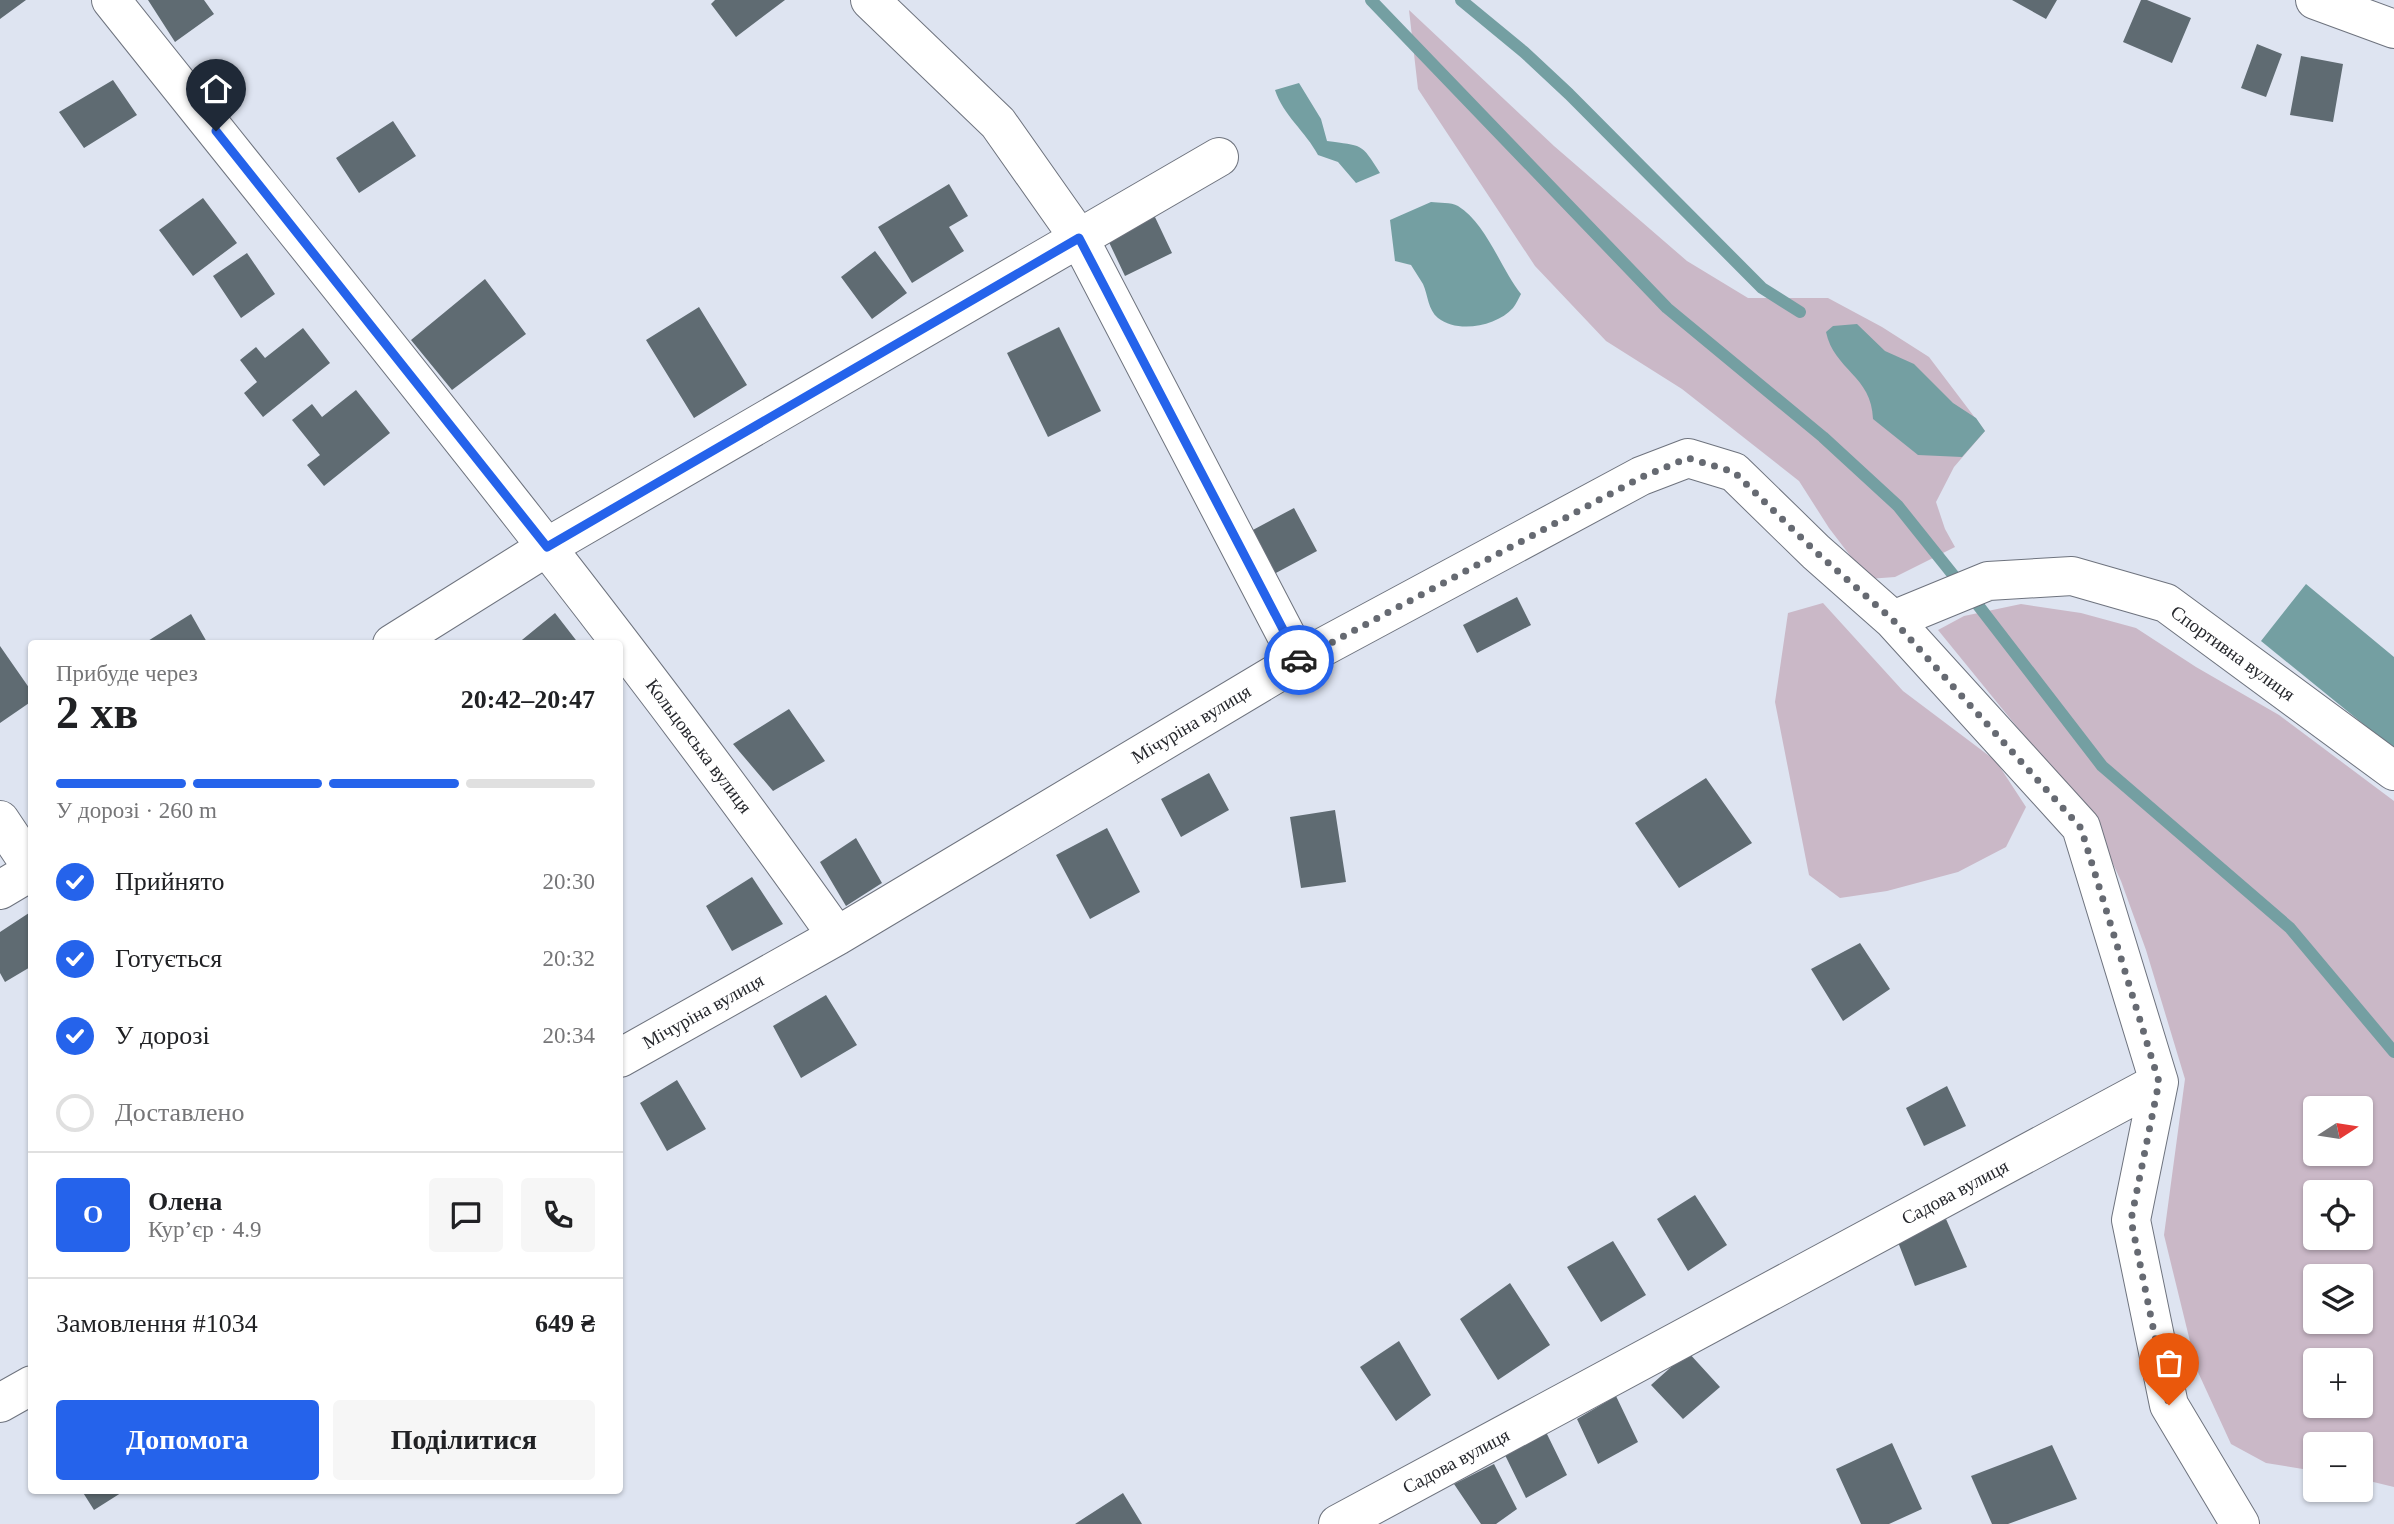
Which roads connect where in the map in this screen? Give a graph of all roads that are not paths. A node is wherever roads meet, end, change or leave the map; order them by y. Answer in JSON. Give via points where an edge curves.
{"nodes":[{"id":1,"x":111,"y":0,"type":"edge"},
{"id":2,"x":870,"y":0,"type":"edge"},
{"id":3,"x":2315,"y":0,"type":"edge"},
{"id":4,"x":2394,"y":29,"type":"edge"},
{"id":5,"x":1219,"y":157,"type":"dead end"},
{"id":6,"x":1079,"y":238,"type":"junction"},
{"id":7,"x":547,"y":547,"type":"junction"},
{"id":8,"x":1893,"y":620,"type":"junction"},
{"id":9,"x":398,"y":640,"type":"edge"},
{"id":10,"x":619,"y":640,"type":"edge"},
{"id":11,"x":623,"y":646,"type":"edge"},
{"id":12,"x":1299,"y":660,"type":"junction"},
{"id":13,"x":2394,"y":771,"type":"edge"},
{"id":14,"x":0,"y":820,"type":"edge"},
{"id":15,"x":28,"y":863,"type":"edge"},
{"id":16,"x":28,"y":872,"type":"edge"},
{"id":17,"x":0,"y":891,"type":"edge"},
{"id":18,"x":837,"y":936,"type":"junction"},
{"id":19,"x":623,"y":1056,"type":"edge"},
{"id":20,"x":2159,"y":1082,"type":"junction"},
{"id":21,"x":28,"y":1387,"type":"edge"},
{"id":22,"x":0,"y":1403,"type":"edge"},
{"id":23,"x":1338,"y":1524,"type":"edge"},
{"id":24,"x":2240,"y":1524,"type":"edge"}],
"edges":[{"from":1,"to":7,"type":"street","name":"Кольцовська вулиця"},
{"from":2,"to":6,"type":"street","via":[[998,122]]},
{"from":3,"to":4,"type":"street"},
{"from":5,"to":6,"type":"street"},
{"from":6,"to":7,"type":"street"},
{"from":6,"to":12,"type":"street"},
{"from":7,"to":9,"type":"street"},
{"from":7,"to":10,"type":"street","name":"Кольцовська вулиця"},
{"from":8,"to":12,"type":"street","name":"Мічуріна вулиця","via":[[1734,472],[1688,458],[1642,477]]},
{"from":8,"to":13,"type":"street","name":"Спортивна вулиця","via":[[1989,581],[2072,576],[2166,603]]},
{"from":8,"to":20,"type":"street","name":"Мічуріна вулиця","via":[[2081,828]]},
{"from":11,"to":18,"type":"street","name":"Кольцовська вулиця","via":[[729,783]]},
{"from":12,"to":18,"type":"street","name":"Мічуріна вулиця"},
{"from":14,"to":15,"type":"street"},
{"from":16,"to":17,"type":"street"},
{"from":18,"to":19,"type":"street","name":"Мічуріна вулиця"},
{"from":20,"to":23,"type":"street","name":"Садова вулиця"},
{"from":20,"to":24,"type":"street","via":[[2131,1220],[2169,1405]]},
{"from":21,"to":22,"type":"street"}]}
